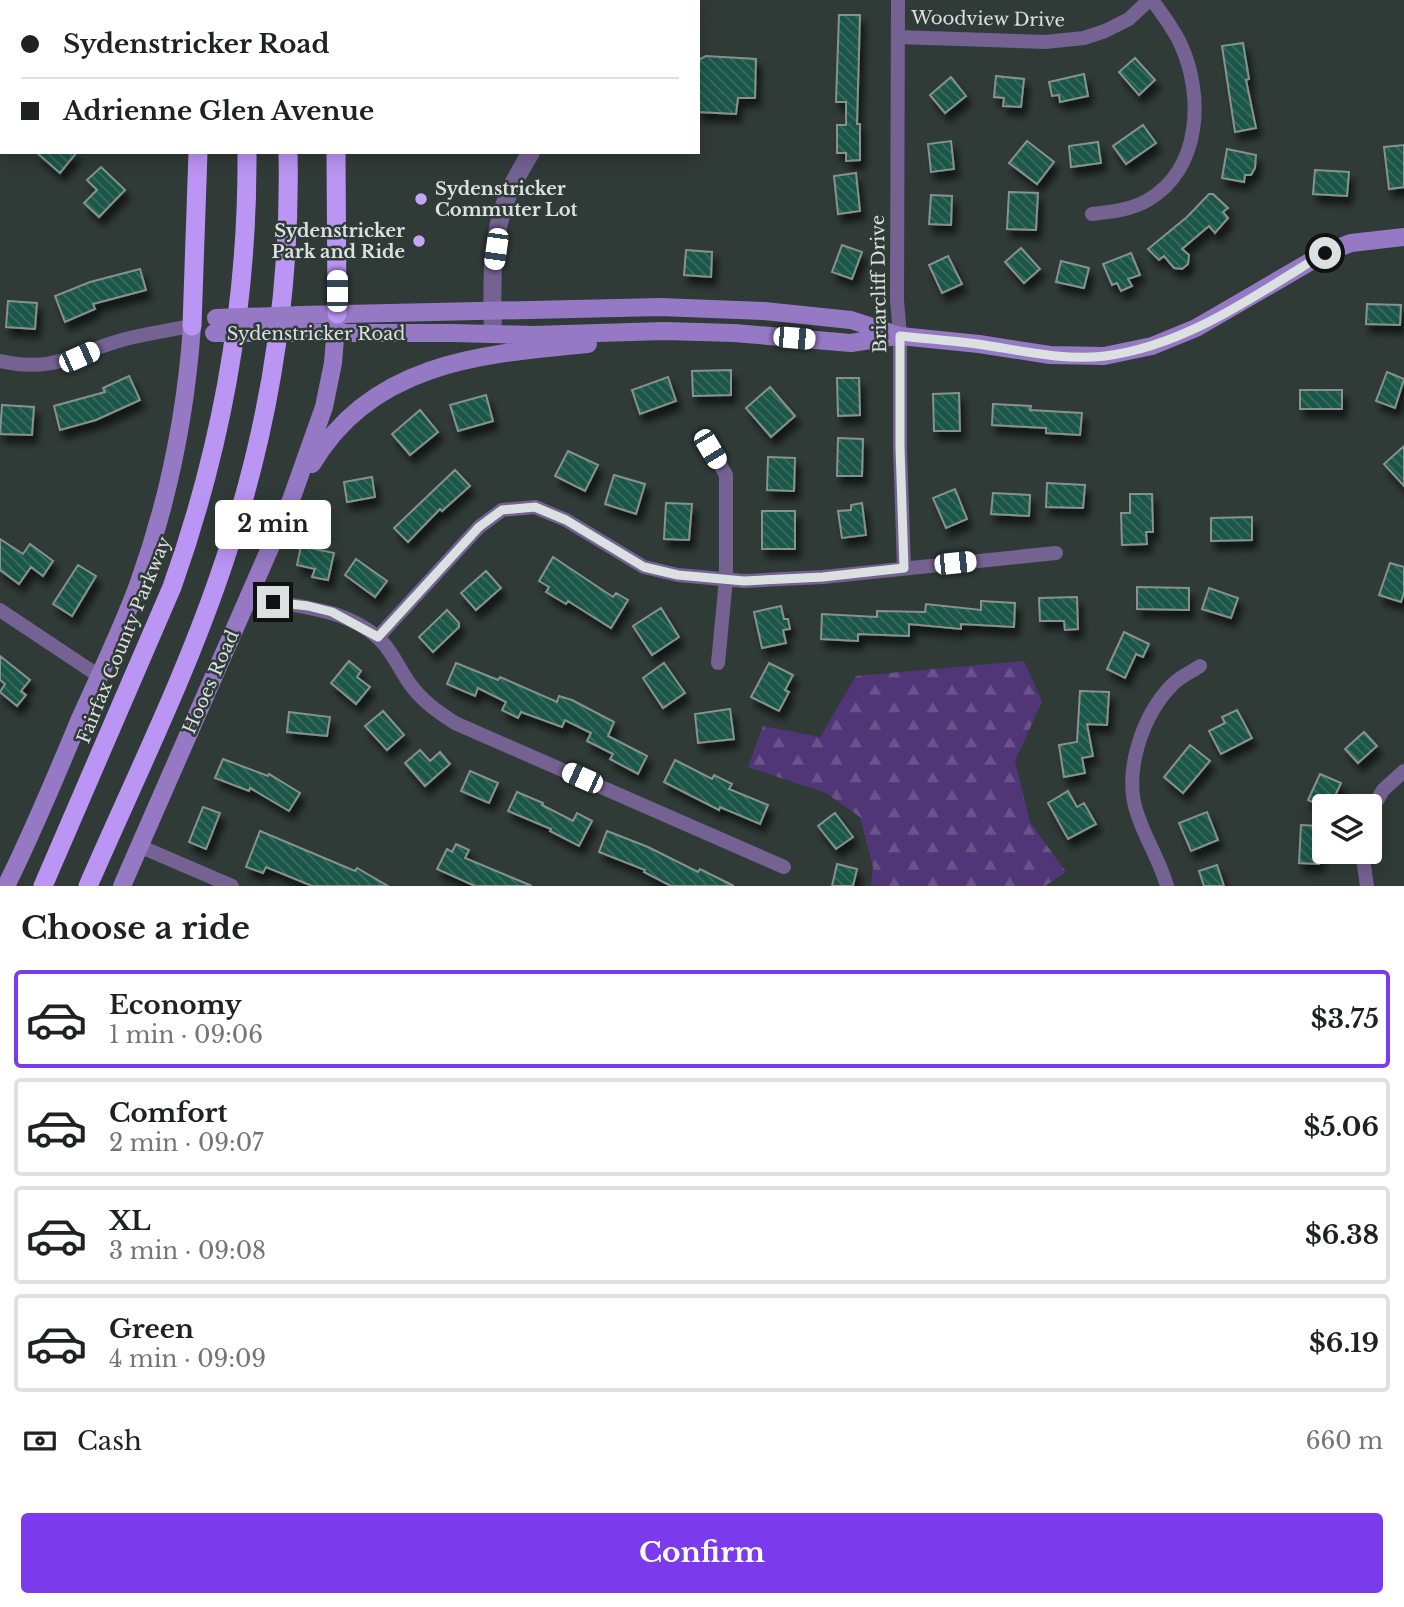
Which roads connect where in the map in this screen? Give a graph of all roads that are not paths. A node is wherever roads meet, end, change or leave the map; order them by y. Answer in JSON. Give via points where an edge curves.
{"nodes":[{"id":1,"x":898,"y":0,"type":"edge"},
{"id":2,"x":1151,"y":0,"type":"edge"},
{"id":3,"x":898,"y":37,"type":"junction"},
{"id":4,"x":198,"y":154,"type":"edge"},
{"id":5,"x":247,"y":154,"type":"edge"},
{"id":6,"x":288,"y":154,"type":"edge"},
{"id":7,"x":336,"y":154,"type":"edge"},
{"id":8,"x":530,"y":154,"type":"edge"},
{"id":9,"x":1092,"y":214,"type":"dead end"},
{"id":10,"x":1404,"y":237,"type":"edge"},
{"id":11,"x":492,"y":311,"type":"junction"},
{"id":12,"x":336,"y":324,"type":"junction"},
{"id":13,"x":192,"y":326,"type":"junction"},
{"id":14,"x":664,"y":331,"type":"junction"},
{"id":15,"x":493,"y":334,"type":"junction"},
{"id":16,"x":900,"y":336,"type":"junction"},
{"id":17,"x":0,"y":361,"type":"edge"},
{"id":18,"x":710,"y":449,"type":"dead end"},
{"id":19,"x":290,"y":500,"type":"junction"},
{"id":20,"x":1056,"y":554,"type":"dead end"},
{"id":21,"x":904,"y":568,"type":"junction"},
{"id":22,"x":726,"y":579,"type":"junction"},
{"id":23,"x":251,"y":592,"type":"junction"},
{"id":24,"x":0,"y":610,"type":"edge"},
{"id":25,"x":378,"y":637,"type":"junction"},
{"id":26,"x":718,"y":663,"type":"dead end"},
{"id":27,"x":1200,"y":666,"type":"dead end"},
{"id":28,"x":99,"y":676,"type":"junction"},
{"id":29,"x":1404,"y":771,"type":"edge"},
{"id":30,"x":1381,"y":794,"type":"edge"},
{"id":31,"x":139,"y":846,"type":"junction"},
{"id":32,"x":1364,"y":864,"type":"edge"},
{"id":33,"x":784,"y":867,"type":"dead end"},
{"id":34,"x":6,"y":886,"type":"edge"},
{"id":35,"x":43,"y":886,"type":"edge"},
{"id":36,"x":88,"y":886,"type":"edge"},
{"id":37,"x":122,"y":886,"type":"edge"},
{"id":38,"x":232,"y":886,"type":"edge"},
{"id":39,"x":1167,"y":886,"type":"edge"},
{"id":40,"x":1367,"y":886,"type":"edge"}],
"edges":[{"from":1,"to":3,"type":"street","name":"Briarcliff Drive"},
{"from":2,"to":3,"type":"street","name":"Woodview Drive","via":[[1129,19],[1084,38],[1045,42]]},
{"from":2,"to":9,"type":"street","via":[[1171,25],[1189,66],[1195,106],[1193,135],[1179,170],[1156,195],[1125,210]]},
{"from":3,"to":16,"type":"street","name":"Briarcliff Drive"},
{"from":4,"to":13,"type":"highway"},
{"from":5,"to":35,"type":"highway","name":"Fairfax County Parkway","via":[[245,240],[235,338],[220,425],[197,512],[161,615]]},
{"from":6,"to":36,"type":"highway","via":[[281,304],[267,403],[245,495],[195,641]]},
{"from":7,"to":12,"type":"highway"},
{"from":8,"to":11,"type":"street","via":[[503,209]]},
{"from":10,"to":16,"type":"main road","name":"Sydenstricker Road","via":[[1351,243],[1325,253],[1196,328],[1152,346],[1104,356],[1050,355]]},
{"from":11,"to":12,"type":"main road","name":"Sydenstricker Road"},
{"from":11,"to":15,"type":"street"},
{"from":11,"to":16,"type":"main road","name":"Sydenstricker Road","via":[[660,307],[764,311],[851,320]]},
{"from":12,"to":13,"type":"main road","name":"Sydenstricker Road","bridge":true},
{"from":12,"to":15,"type":"main road","name":"Sydenstricker Road"},
{"from":12,"to":19,"type":"main road","name":"Hooes Road","via":[[324,407]]},
{"from":13,"to":17,"type":"street","via":[[122,340],[57,364]]},
{"from":13,"to":28,"type":"main road","via":[[182,414],[160,513],[137,586]]},
{"from":14,"to":15,"type":"main road","name":"Sydenstricker Road"},
{"from":14,"to":16,"type":"main road","name":"Sydenstricker Road","via":[[851,343]]},
{"from":14,"to":19,"type":"main road","via":[[450,364],[400,381],[339,426]]},
{"from":16,"to":21,"type":"street","name":"Briarcliff Drive"},
{"from":18,"to":22,"type":"street","via":[[726,475]]},
{"from":19,"to":23,"type":"main road","name":"Hooes Road"},
{"from":20,"to":21,"type":"street"},
{"from":21,"to":22,"type":"street","via":[[757,581]]},
{"from":22,"to":25,"type":"street","via":[[644,567],[566,520],[535,507],[502,510],[479,527]]},
{"from":22,"to":26,"type":"street"},
{"from":23,"to":25,"type":"street","via":[[273,602],[332,612]]},
{"from":23,"to":31,"type":"main road","name":"Hooes Road"},
{"from":24,"to":28,"type":"street"},
{"from":25,"to":33,"type":"street","via":[[420,695],[455,723]]},
{"from":27,"to":39,"type":"street","via":[[1174,682],[1163,696],[1133,765],[1137,814]]},
{"from":28,"to":34,"type":"main road"},
{"from":29,"to":30,"type":"street"},
{"from":31,"to":37,"type":"main road","name":"Hooes Road"},
{"from":31,"to":38,"type":"street"},
{"from":32,"to":40,"type":"street"}]}
